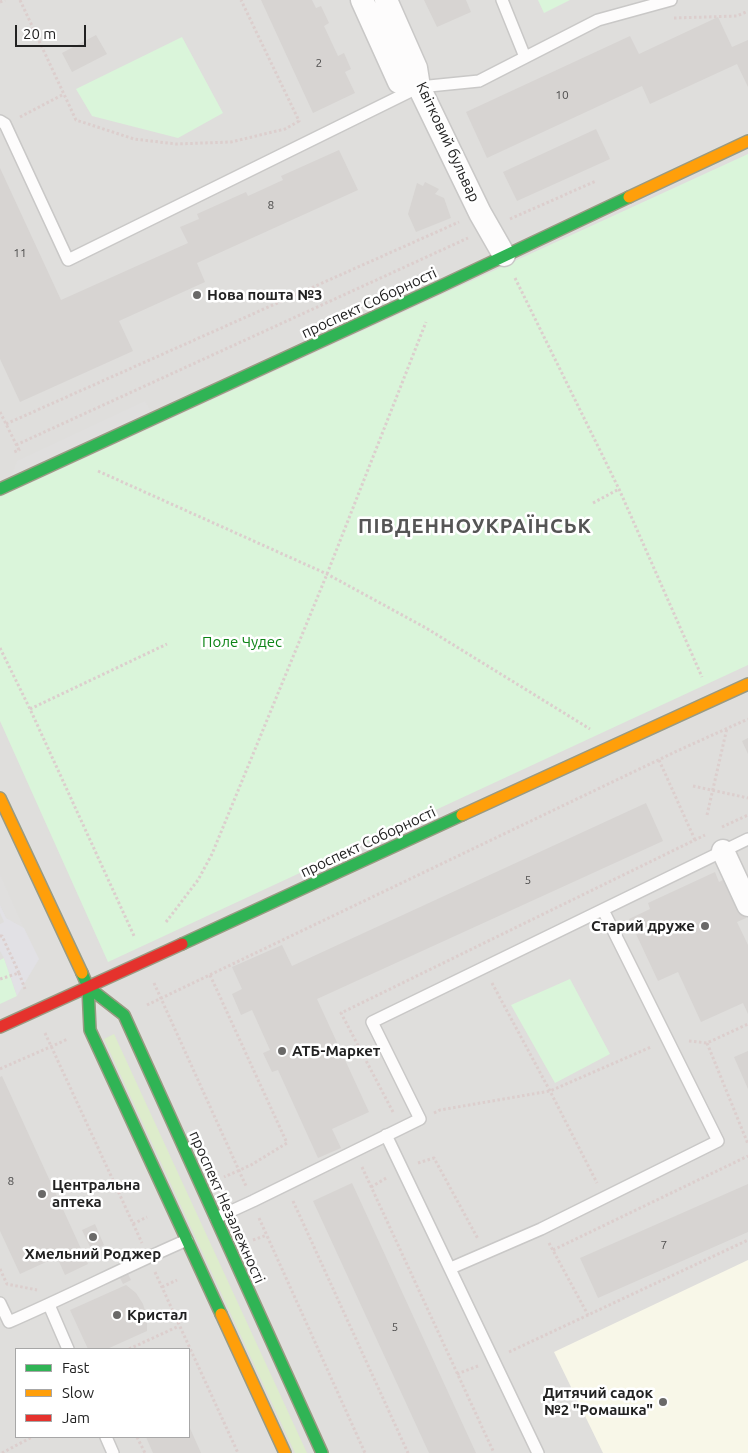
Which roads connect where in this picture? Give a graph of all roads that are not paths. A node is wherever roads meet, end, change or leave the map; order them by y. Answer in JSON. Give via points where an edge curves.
{"nodes":[{"id":1,"x":362,"y":0,"type":"edge"},
{"id":2,"x":386,"y":0,"type":"edge"},
{"id":3,"x":502,"y":0,"type":"edge"},
{"id":4,"x":671,"y":0,"type":"edge"},
{"id":5,"x":525,"y":57,"type":"junction"},
{"id":6,"x":419,"y":87,"type":"junction"},
{"id":7,"x":3,"y":123,"type":"edge"},
{"id":8,"x":748,"y":141,"type":"edge"},
{"id":9,"x":504,"y":255,"type":"junction"},
{"id":10,"x":0,"y":488,"type":"edge"},
{"id":11,"x":748,"y":684,"type":"edge"},
{"id":12,"x":0,"y":798,"type":"edge"},
{"id":13,"x":748,"y":839,"type":"edge"},
{"id":14,"x":724,"y":851,"type":"junction"},
{"id":15,"x":748,"y":904,"type":"edge"},
{"id":16,"x":603,"y":910,"type":"junction"},
{"id":17,"x":88,"y":987,"type":"junction"},
{"id":18,"x":0,"y":1027,"type":"edge"},
{"id":19,"x":386,"y":1135,"type":"junction"},
{"id":20,"x":216,"y":1218,"type":"junction"},
{"id":21,"x":187,"y":1240,"type":"junction"},
{"id":22,"x":451,"y":1268,"type":"junction"},
{"id":23,"x":0,"y":1303,"type":"edge"},
{"id":24,"x":49,"y":1305,"type":"junction"},
{"id":25,"x":68,"y":1348,"type":"edge"},
{"id":26,"x":106,"y":1438,"type":"edge"},
{"id":27,"x":113,"y":1453,"type":"edge"},
{"id":28,"x":284,"y":1453,"type":"edge"},
{"id":29,"x":322,"y":1453,"type":"edge"},
{"id":30,"x":538,"y":1453,"type":"edge"}],
"edges":[{"from":1,"to":6,"type":"street","via":[[399,82]]},
{"from":2,"to":6,"type":"street","name":"Квітковий бульвар","via":[[416,68]]},
{"from":3,"to":5,"type":"lane"},
{"from":4,"to":5,"type":"lane","via":[[598,20]]},
{"from":5,"to":6,"type":"lane","via":[[479,80]]},
{"from":6,"to":7,"type":"lane","via":[[68,260]]},
{"from":6,"to":9,"type":"street","name":"Квітковий бульвар"},
{"from":8,"to":9,"type":"street","name":"проспект Соборності"},
{"from":9,"to":10,"type":"street","name":"проспект Соборності"},
{"from":11,"to":17,"type":"street","name":"проспект Соборності"},
{"from":12,"to":17,"type":"street","name":"проспект Незалежності"},
{"from":13,"to":14,"type":"lane"},
{"from":14,"to":15,"type":"street"},
{"from":14,"to":16,"type":"lane"},
{"from":16,"to":19,"type":"lane","via":[[372,1022],[420,1119]]},
{"from":16,"to":22,"type":"lane","via":[[718,1141],[541,1229]]},
{"from":17,"to":18,"type":"street","name":"проспект Соборності"},
{"from":17,"to":20,"type":"street","name":"проспект Незалежності","via":[[124,1015]]},
{"from":17,"to":21,"type":"street","name":"проспект Незалежності","via":[[90,1030]]},
{"from":19,"to":20,"type":"lane"},
{"from":19,"to":22,"type":"lane"},
{"from":20,"to":29,"type":"street","name":"проспект Незалежності"},
{"from":21,"to":24,"type":"lane"},
{"from":21,"to":28,"type":"street","name":"проспект Незалежності"},
{"from":22,"to":30,"type":"lane"},
{"from":23,"to":24,"type":"lane","via":[[9,1322]]},
{"from":24,"to":25,"type":"lane"},
{"from":26,"to":27,"type":"lane"}]}
